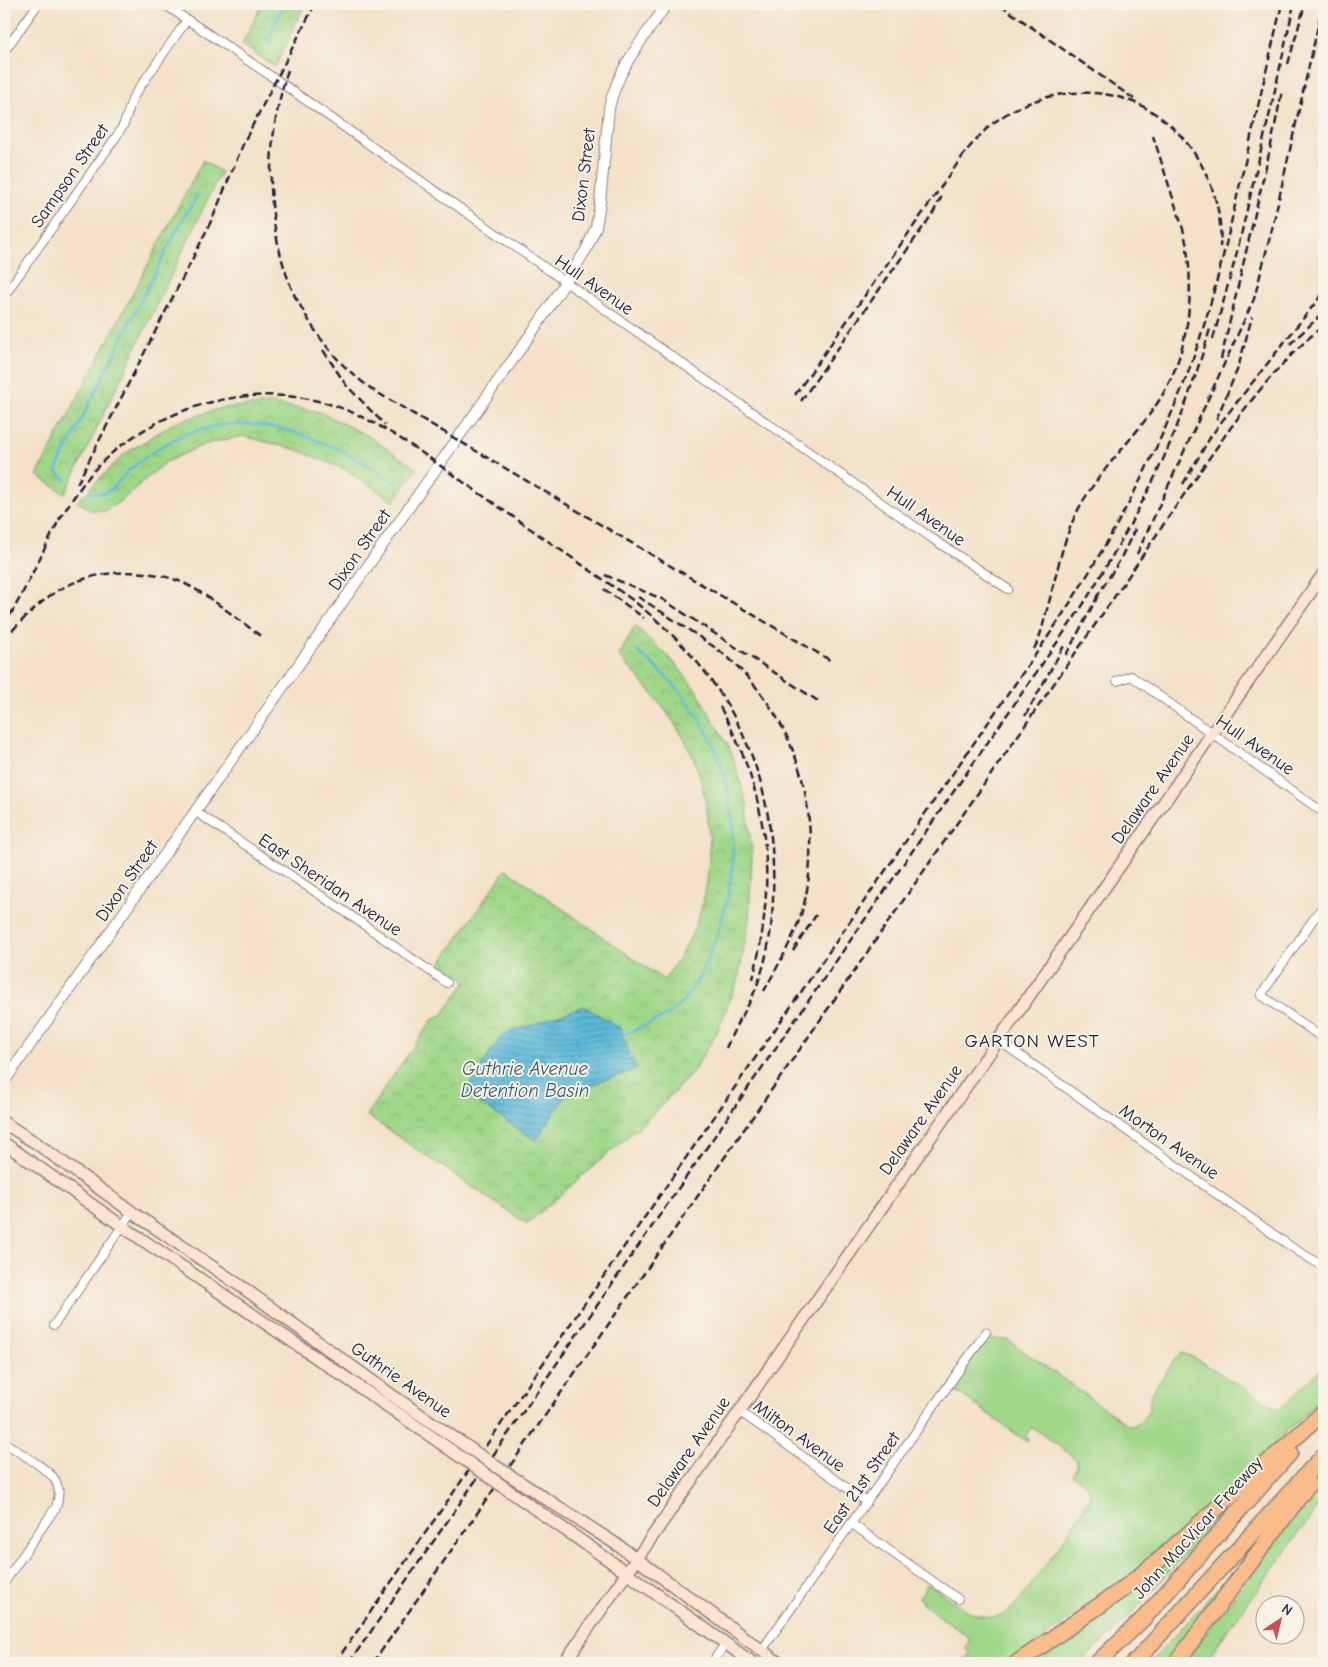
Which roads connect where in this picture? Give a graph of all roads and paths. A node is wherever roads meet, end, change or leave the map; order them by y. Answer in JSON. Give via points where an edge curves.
{"nodes":[{"id":1,"x":38,"y":4,"type":"edge"},
{"id":2,"x":164,"y":4,"type":"edge"},
{"id":3,"x":667,"y":4,"type":"edge"},
{"id":4,"x":186,"y":20,"type":"junction"},
{"id":5,"x":4,"y":52,"type":"edge"},
{"id":6,"x":565,"y":283,"type":"junction"},
{"id":7,"x":4,"y":296,"type":"edge"},
{"id":8,"x":1324,"y":573,"type":"edge"},
{"id":9,"x":1008,"y":589,"type":"dead end"},
{"id":10,"x":1117,"y":681,"type":"dead end"},
{"id":11,"x":1212,"y":734,"type":"junction"},
{"id":12,"x":196,"y":812,"type":"junction"},
{"id":13,"x":1324,"y":813,"type":"edge"},
{"id":14,"x":1324,"y":904,"type":"edge"},
{"id":15,"x":447,"y":983,"type":"dead end"},
{"id":16,"x":1324,"y":1039,"type":"edge"},
{"id":17,"x":998,"y":1040,"type":"junction"},
{"id":18,"x":4,"y":1082,"type":"edge"},
{"id":19,"x":4,"y":1123,"type":"edge"},
{"id":20,"x":4,"y":1143,"type":"edge"},
{"id":21,"x":132,"y":1212,"type":"junction"},
{"id":22,"x":122,"y":1226,"type":"junction"},
{"id":23,"x":1324,"y":1267,"type":"edge"},
{"id":24,"x":54,"y":1325,"type":"dead end"},
{"id":25,"x":986,"y":1332,"type":"dead end"},
{"id":26,"x":386,"y":1399,"type":"junction"},
{"id":27,"x":739,"y":1411,"type":"junction"},
{"id":28,"x":1324,"y":1413,"type":"edge"},
{"id":29,"x":4,"y":1442,"type":"edge"},
{"id":30,"x":1324,"y":1455,"type":"edge"},
{"id":31,"x":1324,"y":1464,"type":"edge"},
{"id":32,"x":867,"y":1502,"type":"junction"},
{"id":33,"x":852,"y":1524,"type":"junction"},
{"id":34,"x":636,"y":1558,"type":"junction"},
{"id":35,"x":627,"y":1572,"type":"junction"},
{"id":36,"x":4,"y":1583,"type":"edge"},
{"id":37,"x":958,"y":1598,"type":"dead end"},
{"id":38,"x":725,"y":1644,"type":"junction"},
{"id":39,"x":762,"y":1650,"type":"junction"},
{"id":40,"x":564,"y":1663,"type":"edge"},
{"id":41,"x":712,"y":1663,"type":"edge"},
{"id":42,"x":753,"y":1663,"type":"edge"},
{"id":43,"x":779,"y":1663,"type":"edge"},
{"id":44,"x":1017,"y":1663,"type":"edge"},
{"id":45,"x":1098,"y":1663,"type":"edge"},
{"id":46,"x":1134,"y":1663,"type":"edge"},
{"id":47,"x":1176,"y":1663,"type":"edge"}],
"edges":[{"from":1,"to":5,"type":"street"},
{"from":2,"to":4,"type":"street","name":"Hull Avenue"},
{"from":3,"to":6,"type":"street","name":"Dixon Street","via":[[623,68],[612,94],[596,228]]},
{"from":4,"to":6,"type":"street","name":"Hull Avenue"},
{"from":4,"to":7,"type":"street","name":"Sampson Street","via":[[134,97],[116,137]]},
{"from":6,"to":9,"type":"street","name":"Hull Avenue"},
{"from":6,"to":12,"type":"street","name":"Dixon Street"},
{"from":8,"to":11,"type":"main road","name":"Delaware Avenue"},
{"from":10,"to":11,"type":"street","name":"Hull Avenue","via":[[1131,676]]},
{"from":11,"to":13,"type":"street","name":"Hull Avenue"},
{"from":11,"to":17,"type":"main road","name":"Delaware Avenue"},
{"from":12,"to":15,"type":"street","name":"East Sheridan Avenue"},
{"from":12,"to":18,"type":"street","name":"Dixon Street"},
{"from":14,"to":16,"type":"street","via":[[1261,995]]},
{"from":17,"to":23,"type":"street","name":"Morton Avenue"},
{"from":17,"to":27,"type":"main road","name":"Delaware Avenue"},
{"from":19,"to":21,"type":"main road","name":"Guthrie Avenue"},
{"from":20,"to":22,"type":"main road","name":"Guthrie Avenue"},
{"from":21,"to":22,"type":"street"},
{"from":21,"to":26,"type":"main road","name":"Guthrie Avenue","via":[[234,1282]]},
{"from":22,"to":24,"type":"street"},
{"from":22,"to":26,"type":"main road","name":"Guthrie Avenue"},
{"from":25,"to":32,"type":"street","name":"East 21st Street"},
{"from":26,"to":34,"type":"main road","name":"Guthrie Avenue","bridge":true},
{"from":26,"to":35,"type":"main road","name":"Guthrie Avenue","bridge":true},
{"from":27,"to":32,"type":"street","name":"Milton Avenue"},
{"from":27,"to":34,"type":"main road","name":"Delaware Avenue"},
{"from":28,"to":44,"type":"highway","via":[[1158,1562]]},
{"from":28,"to":45,"type":"highway","name":"John MacVicar Freeway","via":[[1144,1618]]},
{"from":29,"to":36,"type":"street","via":[[54,1477],[58,1489],[56,1507]]},
{"from":30,"to":46,"type":"highway"},
{"from":31,"to":47,"type":"highway"},
{"from":32,"to":33,"type":"street","name":"East 21st Street"},
{"from":33,"to":37,"type":"street"},
{"from":33,"to":39,"type":"street","name":"East 21st Street"},
{"from":34,"to":35,"type":"main road","name":"Delaware Avenue"},
{"from":34,"to":39,"type":"main road","name":"Guthrie Avenue"},
{"from":35,"to":38,"type":"main road","name":"Guthrie Avenue"},
{"from":35,"to":40,"type":"main road","name":"Delaware Avenue"},
{"from":38,"to":41,"type":"street"},
{"from":38,"to":42,"type":"main road","name":"Guthrie Avenue"},
{"from":39,"to":43,"type":"main road","name":"Guthrie Avenue"}]}
